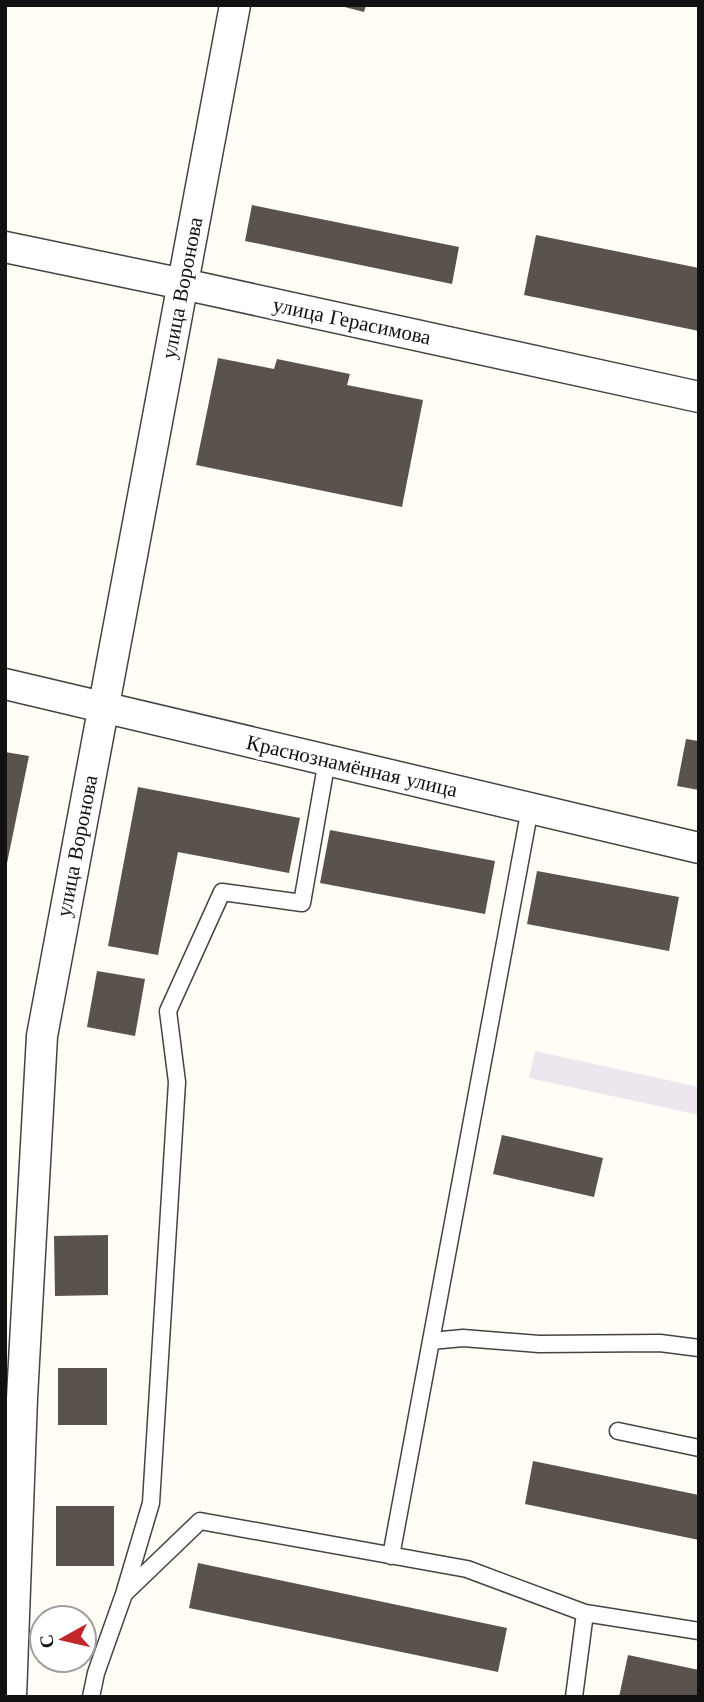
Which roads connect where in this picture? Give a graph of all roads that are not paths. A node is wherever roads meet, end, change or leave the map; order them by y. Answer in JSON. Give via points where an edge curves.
{"nodes":[{"id":1,"x":235,"y":5,"type":"edge"},
{"id":2,"x":5,"y":247,"type":"edge"},
{"id":3,"x":183,"y":284,"type":"junction"},
{"id":4,"x":699,"y":397,"type":"edge"},
{"id":5,"x":5,"y":684,"type":"edge"},
{"id":6,"x":104,"y":707,"type":"junction"},
{"id":7,"x":327,"y":760,"type":"junction"},
{"id":8,"x":530,"y":808,"type":"junction"},
{"id":9,"x":699,"y":848,"type":"edge"},
{"id":10,"x":431,"y":1341,"type":"junction"},
{"id":11,"x":699,"y":1348,"type":"edge"},
{"id":12,"x":618,"y":1431,"type":"dead end"},
{"id":13,"x":699,"y":1448,"type":"edge"},
{"id":14,"x":391,"y":1556,"type":"junction"},
{"id":15,"x":124,"y":1594,"type":"junction"},
{"id":16,"x":584,"y":1613,"type":"junction"},
{"id":17,"x":699,"y":1631,"type":"edge"},
{"id":18,"x":11,"y":1697,"type":"edge"},
{"id":19,"x":91,"y":1697,"type":"edge"},
{"id":20,"x":575,"y":1697,"type":"edge"}],
"edges":[{"from":1,"to":3,"type":"street","name":"улица Воронова"},
{"from":2,"to":3,"type":"street","name":"улица Герасимова"},
{"from":3,"to":4,"type":"street","name":"улица Герасимова"},
{"from":3,"to":6,"type":"street","name":"улица Воронова"},
{"from":5,"to":6,"type":"street","name":"Краснознамённая улица"},
{"from":6,"to":7,"type":"street","name":"Краснознамённая улица"},
{"from":6,"to":18,"type":"street","name":"улица Воронова","via":[[41,1036]]},
{"from":7,"to":8,"type":"street","name":"Краснознамённая улица"},
{"from":7,"to":15,"type":"lane","via":[[302,903],[222,892],[168,1012],[177,1082],[151,1503]]},
{"from":8,"to":9,"type":"street","name":"Краснознамённая улица"},
{"from":8,"to":10,"type":"lane"},
{"from":10,"to":11,"type":"lane","via":[[660,1343]]},
{"from":10,"to":14,"type":"lane"},
{"from":12,"to":13,"type":"lane"},
{"from":14,"to":15,"type":"lane","via":[[200,1521]]},
{"from":14,"to":16,"type":"lane","via":[[467,1569]]},
{"from":15,"to":19,"type":"lane"},
{"from":16,"to":17,"type":"lane"},
{"from":16,"to":20,"type":"lane"}]}
